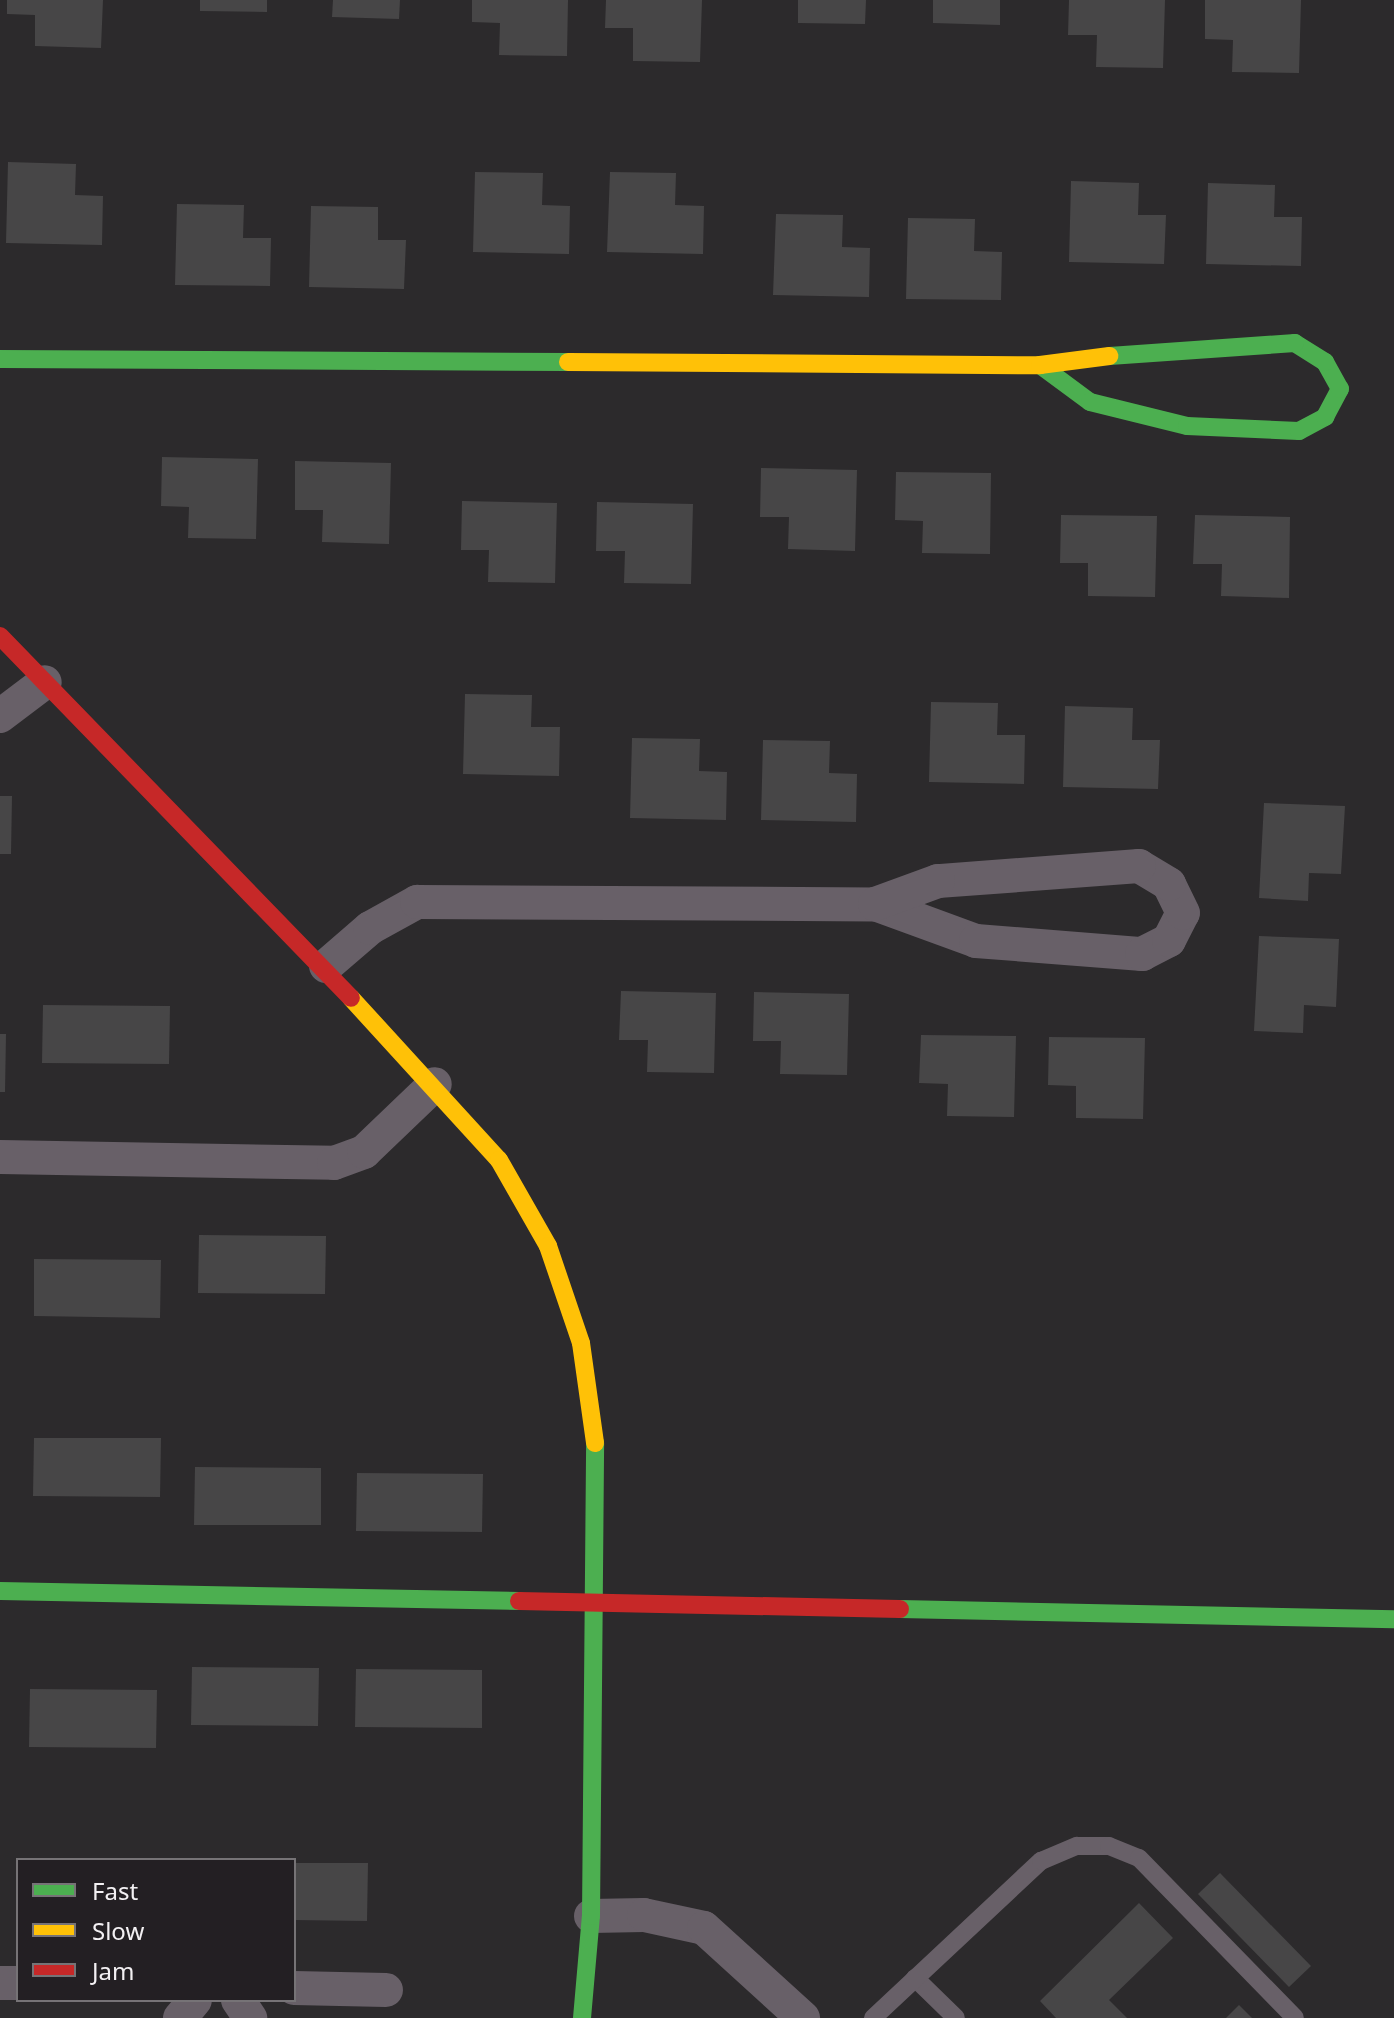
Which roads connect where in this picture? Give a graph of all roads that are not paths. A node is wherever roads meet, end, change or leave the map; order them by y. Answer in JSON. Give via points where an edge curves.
{"nodes":[{"id":1,"x":0,"y":359,"type":"edge"},
{"id":2,"x":1040,"y":365,"type":"junction"},
{"id":3,"x":0,"y":636,"type":"edge"},
{"id":4,"x":45,"y":682,"type":"junction"},
{"id":5,"x":0,"y":716,"type":"edge"},
{"id":6,"x":875,"y":904,"type":"junction"},
{"id":7,"x":326,"y":966,"type":"junction"},
{"id":8,"x":435,"y":1084,"type":"junction"},
{"id":9,"x":0,"y":1157,"type":"edge"},
{"id":10,"x":0,"y":1591,"type":"edge"},
{"id":11,"x":595,"y":1603,"type":"junction"},
{"id":12,"x":1394,"y":1619,"type":"edge"},
{"id":13,"x":591,"y":1916,"type":"junction"},
{"id":14,"x":915,"y":1978,"type":"junction"},
{"id":15,"x":296,"y":1988,"type":"edge"},
{"id":16,"x":386,"y":1990,"type":"dead end"},
{"id":17,"x":193,"y":2002,"type":"edge"},
{"id":18,"x":180,"y":2018,"type":"edge"},
{"id":19,"x":582,"y":2018,"type":"edge"},
{"id":20,"x":803,"y":2018,"type":"edge"},
{"id":21,"x":873,"y":2018,"type":"edge"},
{"id":22,"x":956,"y":2018,"type":"edge"},
{"id":23,"x":1295,"y":2018,"type":"edge"}],
"edges":[{"from":1,"to":2,"type":"street"},
{"from":2,"to":2,"type":"street","via":[[1090,402],[1132,418],[1187,426],[1299,431],[1325,417],[1340,389],[1325,362],[1295,343],[1182,347]]},
{"from":3,"to":4,"type":"street"},
{"from":4,"to":5,"type":"street"},
{"from":4,"to":7,"type":"street"},
{"from":6,"to":6,"type":"street","via":[[976,941],[1142,954],[1169,940],[1183,913],[1169,884],[1139,866],[938,881]]},
{"from":6,"to":7,"type":"street","via":[[417,902],[370,928]]},
{"from":7,"to":8,"type":"street"},
{"from":8,"to":9,"type":"street","via":[[364,1152],[334,1163]]},
{"from":8,"to":11,"type":"street","via":[[499,1160],[548,1246],[581,1343],[597,1460]]},
{"from":10,"to":11,"type":"street"},
{"from":11,"to":12,"type":"street"},
{"from":11,"to":13,"type":"street"},
{"from":13,"to":19,"type":"street"},
{"from":13,"to":20,"type":"street","via":[[644,1915],[704,1928]]},
{"from":14,"to":21,"type":"lane"},
{"from":14,"to":22,"type":"lane"},
{"from":14,"to":23,"type":"lane","via":[[1041,1861],[1077,1846],[1109,1846],[1139,1858]]},
{"from":15,"to":16,"type":"street"},
{"from":17,"to":18,"type":"street"}]}
